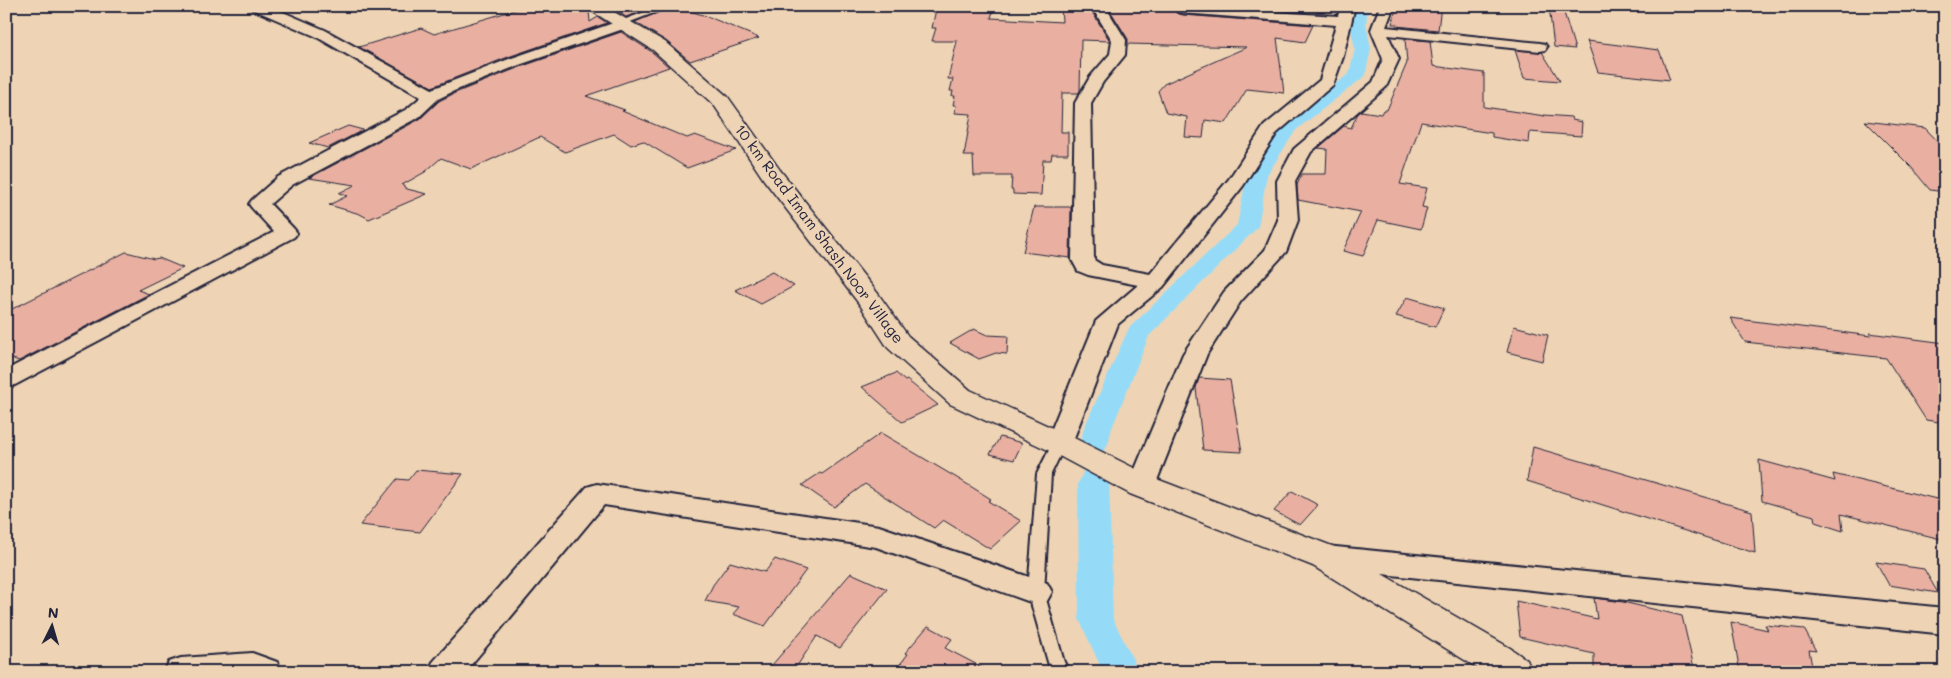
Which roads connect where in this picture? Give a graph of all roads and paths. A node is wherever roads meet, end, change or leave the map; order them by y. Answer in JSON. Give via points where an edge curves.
{"nodes":[{"id":1,"x":257,"y":6,"type":"edge"},
{"id":2,"x":592,"y":6,"type":"edge"},
{"id":3,"x":669,"y":6,"type":"edge"},
{"id":4,"x":1098,"y":6,"type":"edge"},
{"id":5,"x":1387,"y":6,"type":"edge"},
{"id":6,"x":1182,"y":9,"type":"dead end"},
{"id":7,"x":1346,"y":13,"type":"edge"},
{"id":8,"x":623,"y":23,"type":"junction"},
{"id":9,"x":1378,"y":30,"type":"junction"},
{"id":10,"x":1540,"y":47,"type":"dead end"},
{"id":11,"x":432,"y":96,"type":"junction"},
{"id":12,"x":1155,"y":282,"type":"junction"},
{"id":13,"x":6,"y":380,"type":"edge"},
{"id":14,"x":1059,"y":443,"type":"junction"},
{"id":15,"x":1142,"y":486,"type":"junction"},
{"id":16,"x":1324,"y":557,"type":"junction"},
{"id":17,"x":1036,"y":592,"type":"junction"},
{"id":18,"x":1945,"y":621,"type":"edge"},
{"id":19,"x":181,"y":672,"type":"edge"},
{"id":20,"x":265,"y":672,"type":"edge"},
{"id":21,"x":445,"y":672,"type":"edge"},
{"id":22,"x":1061,"y":672,"type":"edge"},
{"id":23,"x":1514,"y":672,"type":"edge"}],
"edges":[{"from":1,"to":11,"type":"street","via":[[320,32]]},
{"from":2,"to":8,"type":"street","name":"10 km Road Imam Shash Noor Village"},
{"from":3,"to":8,"type":"lane"},
{"from":4,"to":12,"type":"street","via":[[1119,40],[1117,55],[1096,80],[1083,104],[1083,260],[1086,266],[1096,270]]},
{"from":5,"to":9,"type":"street"},
{"from":6,"to":7,"type":"street"},
{"from":7,"to":12,"type":"street","via":[[1327,82],[1270,130],[1236,182]]},
{"from":8,"to":11,"type":"street"},
{"from":8,"to":14,"type":"street","name":"10 km Road Imam Shash Noor Village","via":[[659,46],[721,100],[772,175],[898,342],[960,397]]},
{"from":9,"to":10,"type":"street"},
{"from":9,"to":15,"type":"street","via":[[1391,59],[1380,84],[1303,149],[1286,181],[1288,220],[1275,252],[1232,297],[1195,354]]},
{"from":11,"to":13,"type":"street","via":[[413,112],[285,181],[259,204],[287,232]]},
{"from":12,"to":14,"type":"street","via":[[1108,321]]},
{"from":14,"to":15,"type":"street","name":"10 km Road Imam Shash Noor Village"},
{"from":14,"to":17,"type":"lane","via":[[1044,474]]},
{"from":15,"to":16,"type":"street","name":"10 km Road Imam Shash Noor Village"},
{"from":16,"to":18,"type":"street"},
{"from":16,"to":23,"type":"street","name":"10 km Road Imam Shash Noor Village"},
{"from":17,"to":21,"type":"street","via":[[879,537],[598,494]]},
{"from":17,"to":22,"type":"lane"},
{"from":19,"to":20,"type":"street","via":[[252,667]]}]}
